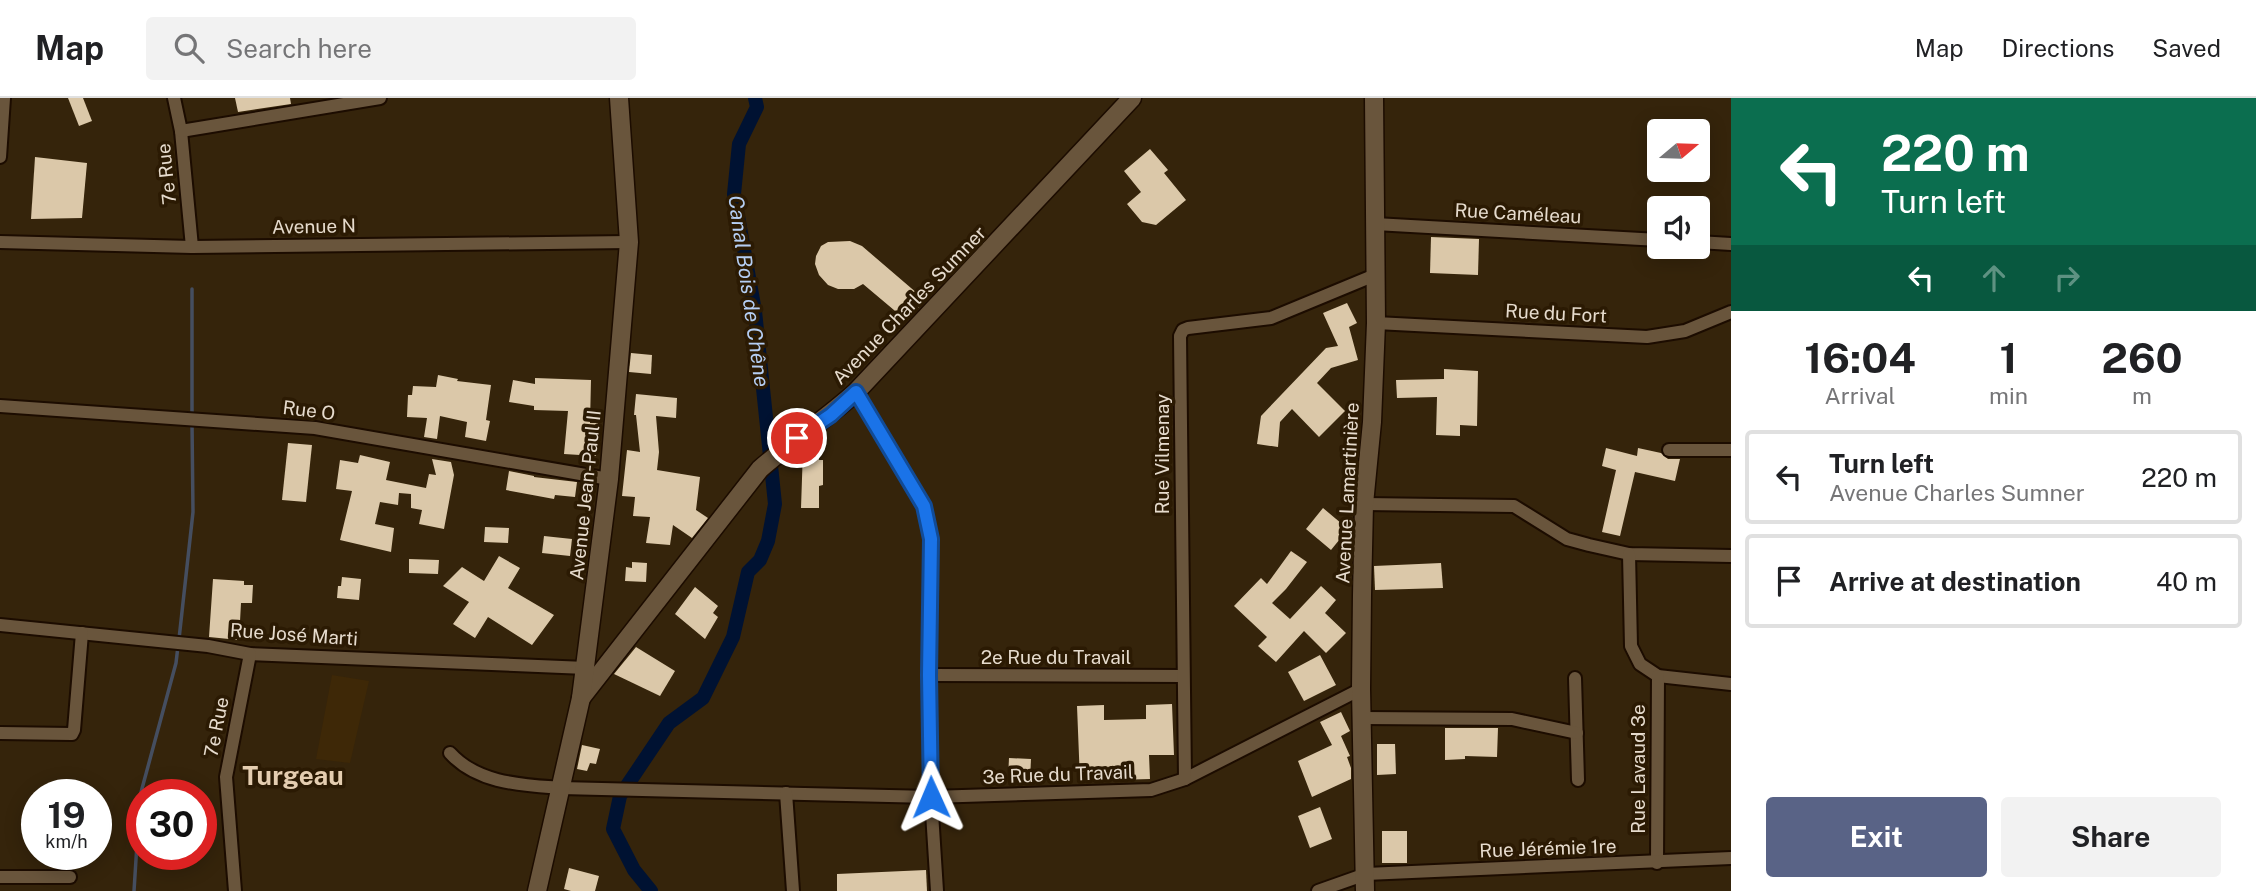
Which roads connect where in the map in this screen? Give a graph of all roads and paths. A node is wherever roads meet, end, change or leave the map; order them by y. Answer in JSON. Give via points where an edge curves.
{"nodes":[{"id":1,"x":4,"y":98,"type":"edge"},
{"id":2,"x":174,"y":98,"type":"edge"},
{"id":3,"x":380,"y":98,"type":"edge"},
{"id":4,"x":619,"y":98,"type":"edge"},
{"id":5,"x":1132,"y":98,"type":"edge"},
{"id":6,"x":1374,"y":98,"type":"edge"},
{"id":7,"x":181,"y":131,"type":"junction"},
{"id":8,"x":0,"y":157,"type":"edge"},
{"id":9,"x":1375,"y":224,"type":"junction"},
{"id":10,"x":1647,"y":239,"type":"edge"},
{"id":11,"x":0,"y":242,"type":"edge"},
{"id":12,"x":629,"y":242,"type":"junction"},
{"id":13,"x":1710,"y":243,"type":"edge"},
{"id":14,"x":1731,"y":244,"type":"edge"},
{"id":15,"x":192,"y":247,"type":"junction"},
{"id":16,"x":1375,"y":275,"type":"junction"},
{"id":17,"x":1731,"y":312,"type":"edge"},
{"id":18,"x":1376,"y":323,"type":"junction"},
{"id":19,"x":856,"y":392,"type":"junction"},
{"id":20,"x":0,"y":405,"type":"edge"},
{"id":21,"x":1669,"y":450,"type":"dead end"},
{"id":22,"x":1731,"y":450,"type":"edge"},
{"id":23,"x":610,"y":479,"type":"junction"},
{"id":24,"x":1364,"y":504,"type":"junction"},
{"id":25,"x":1629,"y":554,"type":"junction"},
{"id":26,"x":1731,"y":556,"type":"edge"},
{"id":27,"x":0,"y":625,"type":"edge"},
{"id":28,"x":82,"y":633,"type":"junction"},
{"id":29,"x":250,"y":654,"type":"junction"},
{"id":30,"x":595,"y":668,"type":"junction"},
{"id":31,"x":929,"y":675,"type":"junction"},
{"id":32,"x":1183,"y":676,"type":"junction"},
{"id":33,"x":1658,"y":676,"type":"junction"},
{"id":34,"x":1574,"y":678,"type":"dead end"},
{"id":35,"x":1731,"y":684,"type":"edge"},
{"id":36,"x":1361,"y":690,"type":"junction"},
{"id":37,"x":1362,"y":718,"type":"junction"},
{"id":38,"x":0,"y":733,"type":"edge"},
{"id":39,"x":1577,"y":733,"type":"junction"},
{"id":40,"x":450,"y":753,"type":"dead end"},
{"id":41,"x":1185,"y":779,"type":"junction"},
{"id":42,"x":1578,"y":780,"type":"dead end"},
{"id":43,"x":561,"y":788,"type":"junction"},
{"id":44,"x":786,"y":793,"type":"junction"},
{"id":45,"x":931,"y":797,"type":"junction"},
{"id":46,"x":1731,"y":858,"type":"edge"},
{"id":47,"x":1657,"y":863,"type":"junction"},
{"id":48,"x":0,"y":877,"type":"edge"},
{"id":49,"x":69,"y":877,"type":"dead end"},
{"id":50,"x":1365,"y":882,"type":"edge"},
{"id":51,"x":235,"y":891,"type":"edge"},
{"id":52,"x":537,"y":891,"type":"edge"},
{"id":53,"x":793,"y":891,"type":"edge"},
{"id":54,"x":937,"y":891,"type":"edge"},
{"id":55,"x":1318,"y":891,"type":"edge"}],
"edges":[{"from":1,"to":8,"type":"street"},
{"from":2,"to":7,"type":"street","name":"7e Rue"},
{"from":3,"to":7,"type":"street"},
{"from":4,"to":12,"type":"street","name":"Avenue Jean-Paul II"},
{"from":5,"to":19,"type":"street","name":"Avenue Charles Sumner"},
{"from":6,"to":9,"type":"street","name":"Avenue Lamartinière"},
{"from":7,"to":15,"type":"street","name":"7e Rue"},
{"from":9,"to":10,"type":"street","name":"Rue Caméleau"},
{"from":9,"to":16,"type":"street","name":"Avenue Lamartinière"},
{"from":11,"to":15,"type":"street","name":"Avenue N"},
{"from":12,"to":15,"type":"street","name":"Avenue N"},
{"from":12,"to":23,"type":"street","name":"Avenue Jean-Paul II"},
{"from":13,"to":14,"type":"street"},
{"from":16,"to":18,"type":"street","name":"Avenue Lamartinière"},
{"from":16,"to":32,"type":"street","name":"Rue Vilmenay","via":[[1271,318],[1188,328],[1180,336]]},
{"from":17,"to":18,"type":"street","name":"Rue du Fort","via":[[1685,331],[1647,337]]},
{"from":18,"to":24,"type":"street","name":"Avenue Lamartinière","via":[[1373,422]]},
{"from":19,"to":30,"type":"street","name":"Avenue Charles Sumner","via":[[760,469]]},
{"from":19,"to":31,"type":"street","via":[[924,506],[931,539]]},
{"from":20,"to":23,"type":"street","name":"Rue O","via":[[315,428]]},
{"from":21,"to":22,"type":"street"},
{"from":23,"to":30,"type":"street","name":"Avenue Jean-Paul II"},
{"from":24,"to":25,"type":"street","via":[[1514,506],[1567,539]]},
{"from":24,"to":36,"type":"street","name":"Avenue Lamartinière"},
{"from":25,"to":26,"type":"street"},
{"from":25,"to":33,"type":"street","via":[[1631,646],[1640,664]]},
{"from":27,"to":28,"type":"street","name":"Rue José Marti"},
{"from":28,"to":29,"type":"street","name":"Rue José Marti"},
{"from":28,"to":38,"type":"street","via":[[72,734]]},
{"from":29,"to":30,"type":"street","name":"Rue José Marti"},
{"from":29,"to":51,"type":"street","name":"7e Rue","via":[[226,777]]},
{"from":30,"to":43,"type":"street","name":"Avenue Charles Sumner","via":[[581,698]]},
{"from":31,"to":32,"type":"street","name":"2e Rue du Travail"},
{"from":31,"to":45,"type":"street"},
{"from":32,"to":41,"type":"street","name":"Rue Vilmenay"},
{"from":33,"to":35,"type":"street"},
{"from":33,"to":47,"type":"street","name":"Rue Lavaud 3e"},
{"from":34,"to":39,"type":"street"},
{"from":36,"to":37,"type":"street","name":"Avenue Lamartinière"},
{"from":36,"to":41,"type":"street","name":"3e Rue du Travail"},
{"from":37,"to":39,"type":"street","via":[[1513,719]]},
{"from":37,"to":50,"type":"street","name":"Avenue Lamartinière"},
{"from":39,"to":42,"type":"street"},
{"from":40,"to":43,"type":"street","name":"3e Rue du Travail","via":[[469,770],[504,782]]},
{"from":41,"to":45,"type":"street","name":"3e Rue du Travail","via":[[1151,790]]},
{"from":43,"to":44,"type":"street","name":"3e Rue du Travail"},
{"from":43,"to":52,"type":"street"},
{"from":44,"to":45,"type":"street","name":"3e Rue du Travail"},
{"from":44,"to":53,"type":"street"},
{"from":45,"to":54,"type":"street"},
{"from":46,"to":47,"type":"street","name":"Rue Jérémie 1re"},
{"from":47,"to":50,"type":"street","name":"Rue Jérémie 1re"},
{"from":48,"to":49,"type":"street"},
{"from":50,"to":55,"type":"street","name":"Rue Jérémie 1re"}]}
